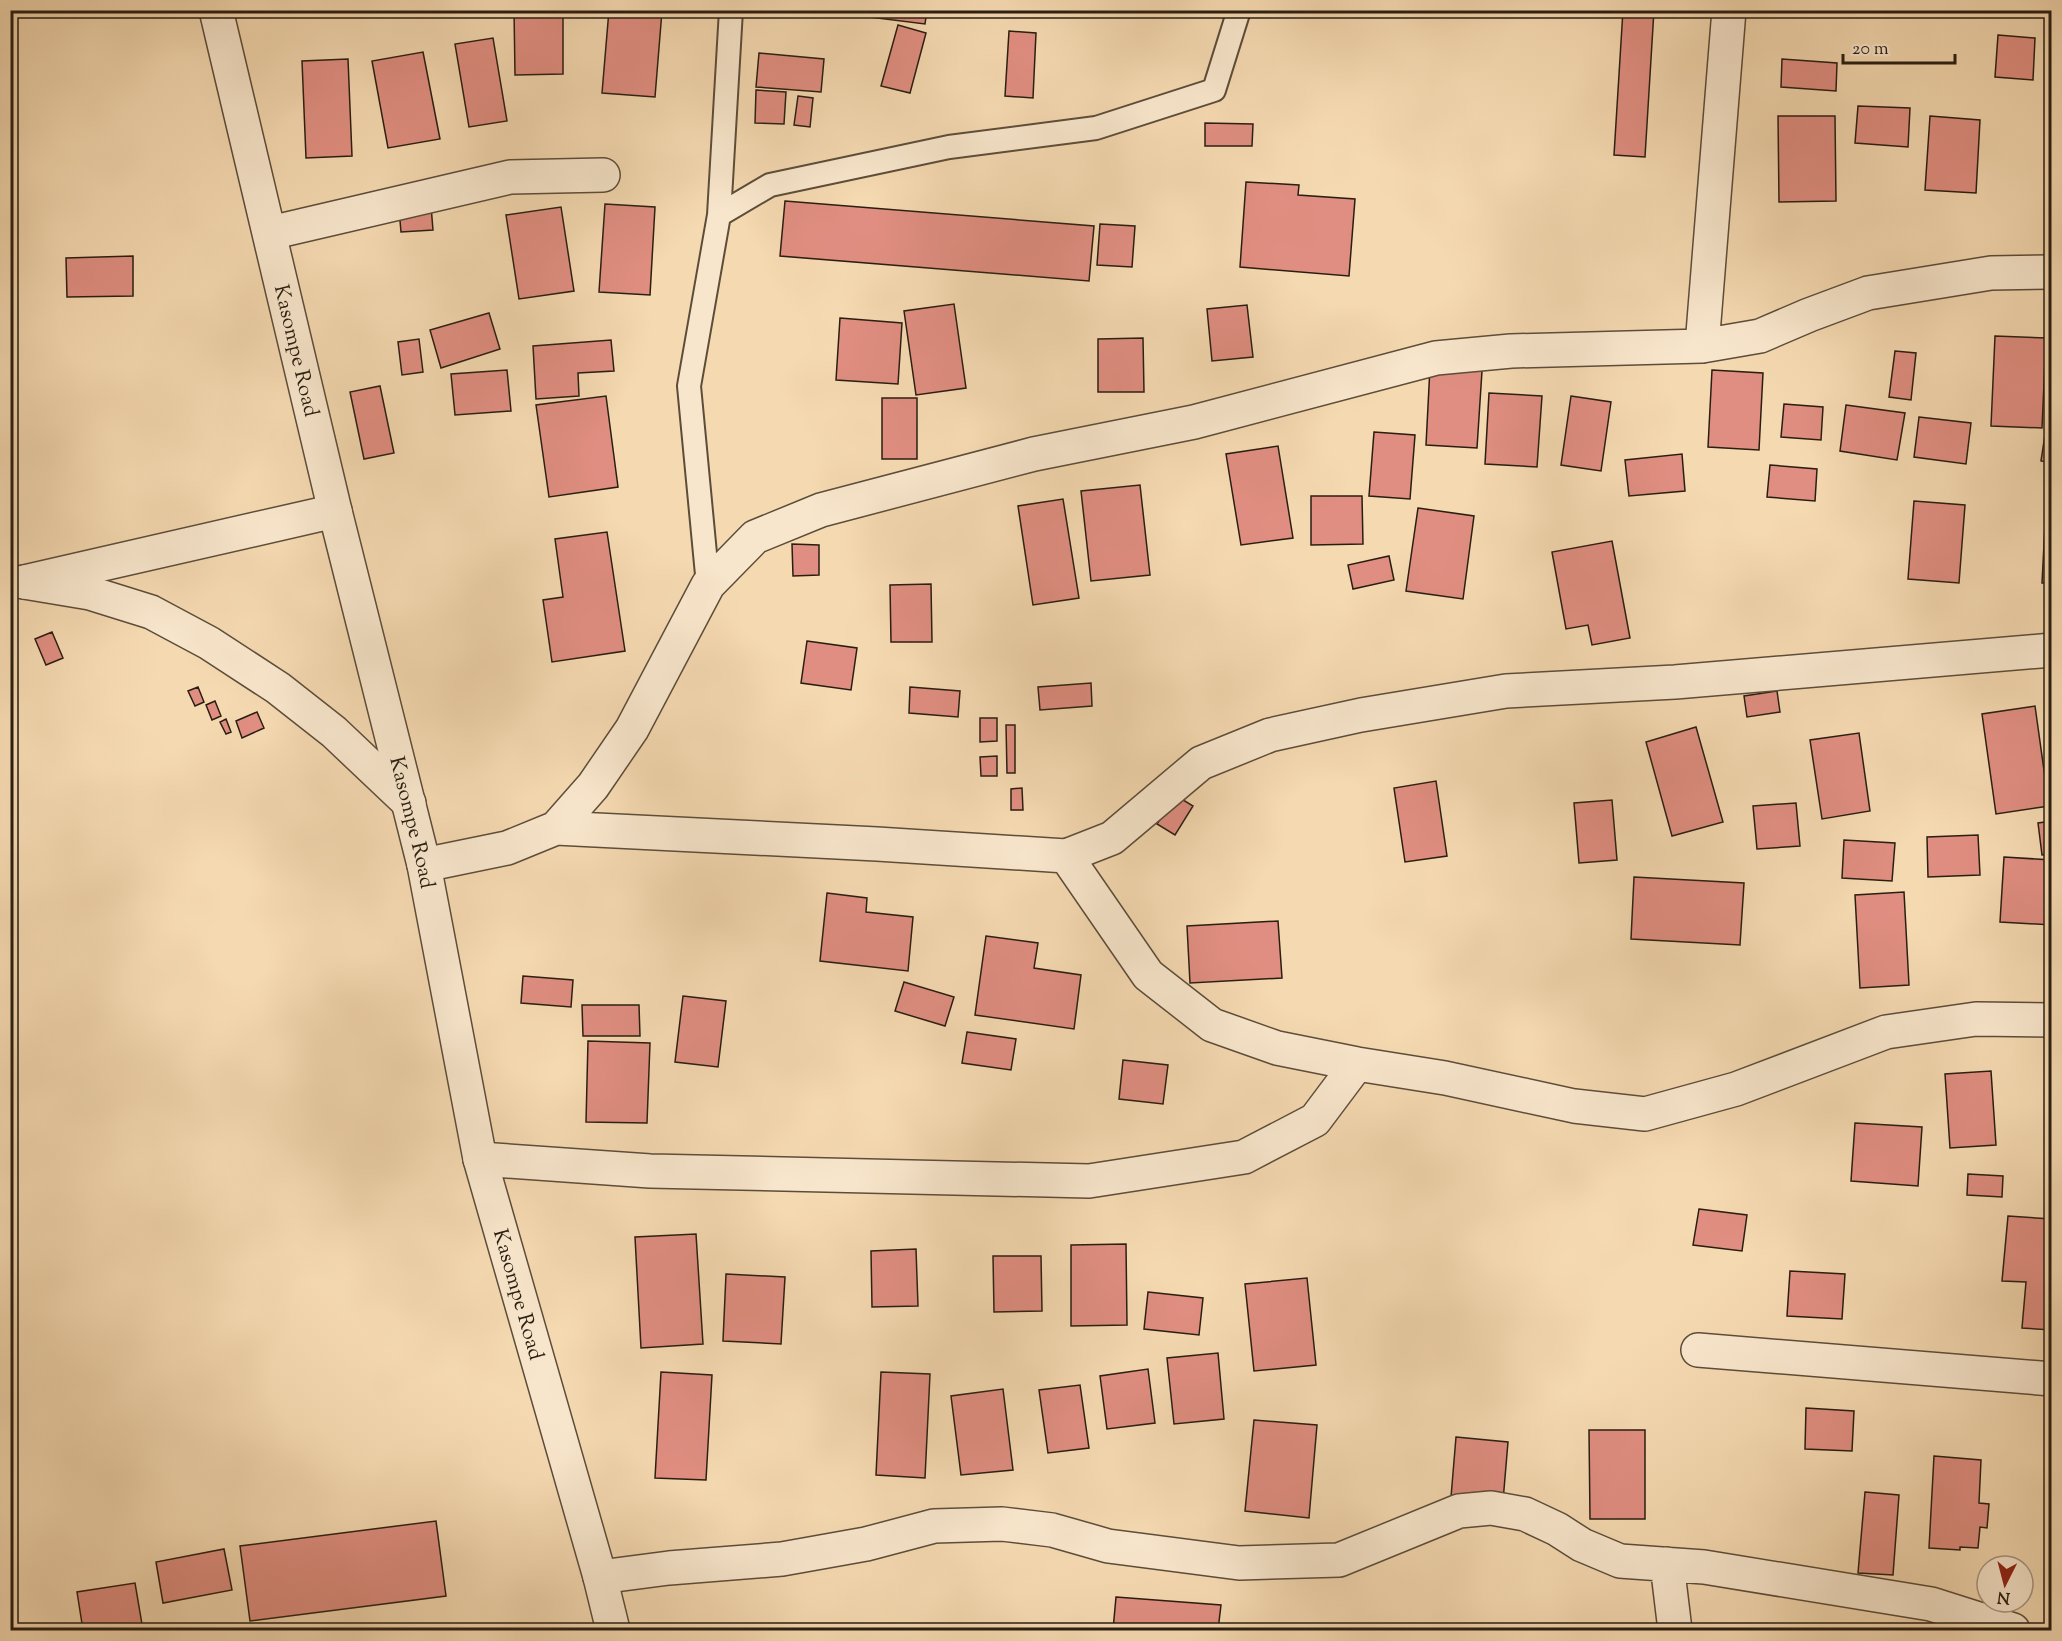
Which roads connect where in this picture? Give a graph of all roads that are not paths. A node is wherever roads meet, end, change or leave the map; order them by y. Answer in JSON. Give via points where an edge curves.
{"nodes":[{"id":1,"x":216,"y":10,"type":"edge"},
{"id":2,"x":730,"y":10,"type":"edge"},
{"id":3,"x":1239,"y":10,"type":"edge"},
{"id":4,"x":1729,"y":10,"type":"edge"},
{"id":5,"x":603,"y":175,"type":"dead end"},
{"id":6,"x":719,"y":215,"type":"junction"},
{"id":7,"x":270,"y":233,"type":"junction"},
{"id":8,"x":2052,"y":272,"type":"edge"},
{"id":9,"x":1702,"y":346,"type":"junction"},
{"id":10,"x":335,"y":511,"type":"junction"},
{"id":11,"x":17,"y":584,"type":"edge"},
{"id":12,"x":708,"y":585,"type":"junction"},
{"id":13,"x":2052,"y":650,"type":"edge"},
{"id":14,"x":409,"y":803,"type":"junction"},
{"id":15,"x":556,"y":828,"type":"junction"},
{"id":16,"x":1066,"y":856,"type":"junction"},
{"id":17,"x":424,"y":865,"type":"junction"},
{"id":18,"x":2052,"y":1020,"type":"edge"},
{"id":19,"x":1357,"y":1064,"type":"junction"},
{"id":20,"x":480,"y":1159,"type":"junction"},
{"id":21,"x":1698,"y":1350,"type":"dead end"},
{"id":22,"x":2052,"y":1379,"type":"edge"},
{"id":23,"x":1667,"y":1564,"type":"junction"},
{"id":24,"x":600,"y":1577,"type":"junction"},
{"id":25,"x":613,"y":1630,"type":"edge"},
{"id":26,"x":1675,"y":1630,"type":"edge"},
{"id":27,"x":2013,"y":1630,"type":"edge"}],
"edges":[{"from":1,"to":7,"type":"street","name":"Kasompe Road"},
{"from":2,"to":6,"type":"lane"},
{"from":3,"to":6,"type":"lane","via":[[1214,90],[1096,129],[949,147],[771,185]]},
{"from":4,"to":9,"type":"street"},
{"from":5,"to":7,"type":"street","via":[[510,177]]},
{"from":6,"to":12,"type":"lane","via":[[689,386]]},
{"from":7,"to":10,"type":"street","name":"Kasompe Road"},
{"from":8,"to":9,"type":"street","via":[[1991,273],[1868,293],[1760,336]]},
{"from":9,"to":12,"type":"street","via":[[1511,351],[1436,358],[1194,422],[1034,454],[821,510],[755,537]]},
{"from":10,"to":11,"type":"street"},
{"from":10,"to":14,"type":"street","name":"Kasompe Road"},
{"from":11,"to":14,"type":"street","via":[[90,593],[151,612],[209,643],[278,688],[334,732]]},
{"from":12,"to":15,"type":"street","via":[[632,729],[593,786]]},
{"from":13,"to":16,"type":"street","via":[[1675,682],[1506,691],[1361,715],[1270,735],[1201,763],[1112,838]]},
{"from":14,"to":17,"type":"street","name":"Kasompe Road"},
{"from":15,"to":16,"type":"street"},
{"from":15,"to":17,"type":"street","via":[[507,848]]},
{"from":16,"to":19,"type":"street","via":[[1148,975],[1212,1024],[1277,1048]]},
{"from":17,"to":20,"type":"street","name":"Kasompe Road"},
{"from":18,"to":19,"type":"street","via":[[1976,1018],[1886,1032],[1736,1089],[1645,1114],[1574,1106]]},
{"from":19,"to":20,"type":"street","via":[[1315,1120],[1244,1156],[1089,1181],[650,1171]]},
{"from":20,"to":24,"type":"street","name":"Kasompe Road"},
{"from":21,"to":22,"type":"street"},
{"from":23,"to":24,"type":"street","via":[[1620,1561],[1525,1514],[1491,1508],[1459,1511],[1339,1560],[1239,1563],[1108,1546],[1052,1530],[1002,1524],[934,1526],[866,1544],[782,1559]]},
{"from":23,"to":26,"type":"street"},
{"from":23,"to":27,"type":"street","via":[[1704,1566],[1931,1604]]},
{"from":24,"to":25,"type":"street","name":"Kasompe Road"}]}
